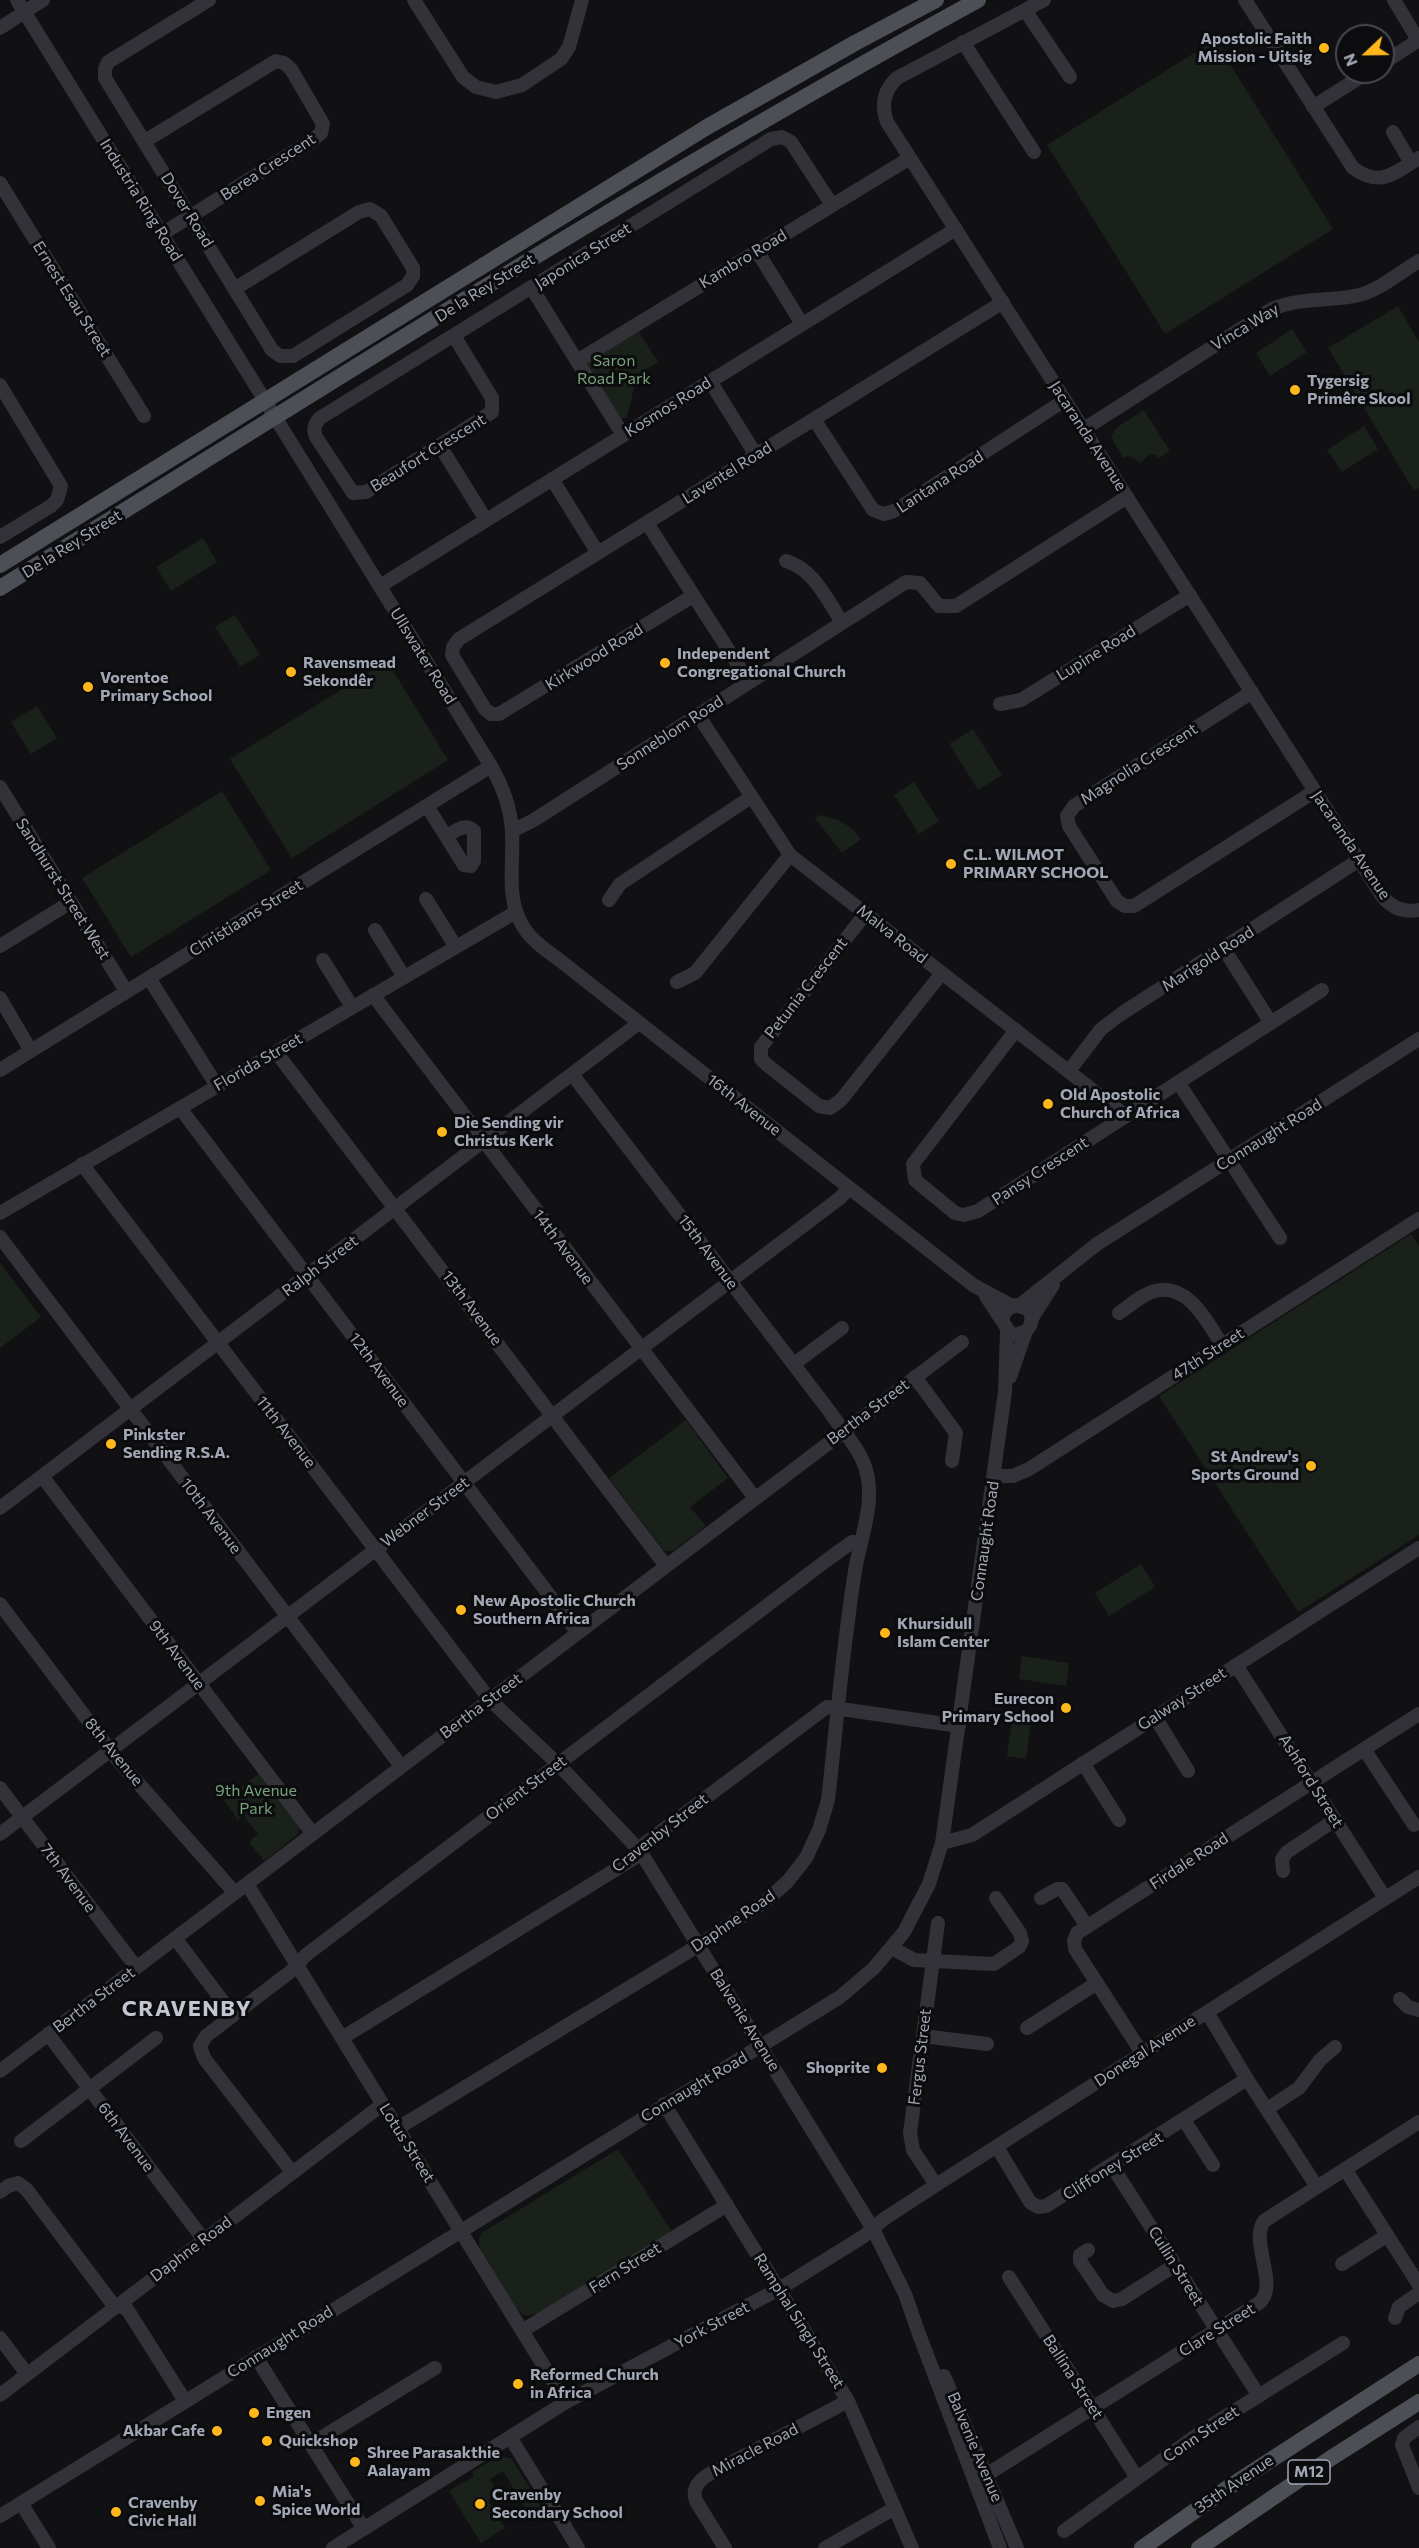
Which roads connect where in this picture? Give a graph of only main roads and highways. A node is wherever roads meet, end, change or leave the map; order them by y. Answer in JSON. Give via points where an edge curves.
{"nodes":[{"id":1,"x":936,"y":0,"type":"edge"},
{"id":2,"x":978,"y":0,"type":"edge"},
{"id":3,"x":0,"y":565,"type":"edge"},
{"id":4,"x":0,"y":588,"type":"edge"},
{"id":5,"x":1419,"y":2364,"type":"edge"},
{"id":6,"x":1419,"y":2402,"type":"edge"},
{"id":7,"x":1142,"y":2548,"type":"edge"},
{"id":8,"x":1199,"y":2548,"type":"edge"}],
"edges":[{"from":1,"to":3,"type":"main road","name":"De la Rey Street","via":[[707,128]]},
{"from":2,"to":4,"type":"main road","name":"De la Rey Street","via":[[652,185]]},
{"from":5,"to":7,"type":"main road","name":"35th Avenue","number":"M12"},
{"from":6,"to":8,"type":"main road","name":"35th Avenue","number":"M12"}]}
